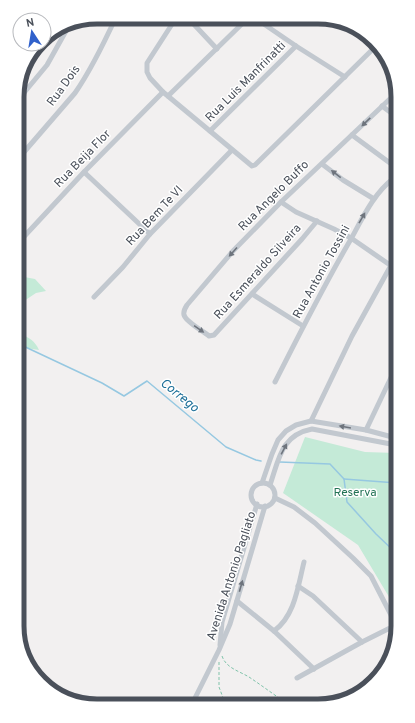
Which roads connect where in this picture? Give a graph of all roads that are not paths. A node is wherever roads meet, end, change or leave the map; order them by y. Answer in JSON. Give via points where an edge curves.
{"nodes":[{"id":1,"x":113,"y":24,"type":"edge"},
{"id":2,"x":172,"y":24,"type":"edge"},
{"id":3,"x":194,"y":24,"type":"edge"},
{"id":4,"x":242,"y":24,"type":"edge"},
{"id":5,"x":264,"y":24,"type":"edge"},
{"id":6,"x":66,"y":32,"type":"edge"},
{"id":7,"x":296,"y":46,"type":"junction"},
{"id":8,"x":217,"y":49,"type":"junction"},
{"id":9,"x":373,"y":49,"type":"edge"},
{"id":10,"x":345,"y":78,"type":"junction"},
{"id":11,"x":25,"y":92,"type":"edge"},
{"id":12,"x":163,"y":92,"type":"junction"},
{"id":13,"x":168,"y":96,"type":"junction"},
{"id":14,"x":391,"y":98,"type":"edge"},
{"id":15,"x":382,"y":106,"type":"junction"},
{"id":16,"x":391,"y":113,"type":"edge"},
{"id":17,"x":210,"y":131,"type":"junction"},
{"id":18,"x":352,"y":135,"type":"junction"},
{"id":19,"x":232,"y":150,"type":"junction"},
{"id":20,"x":24,"y":152,"type":"edge"},
{"id":21,"x":322,"y":164,"type":"junction"},
{"id":22,"x":391,"y":164,"type":"edge"},
{"id":23,"x":84,"y":172,"type":"junction"},
{"id":24,"x":391,"y":180,"type":"edge"},
{"id":25,"x":374,"y":199,"type":"junction"},
{"id":26,"x":281,"y":202,"type":"junction"},
{"id":27,"x":317,"y":221,"type":"junction"},
{"id":28,"x":150,"y":234,"type":"junction"},
{"id":29,"x":24,"y":237,"type":"edge"},
{"id":30,"x":351,"y":238,"type":"junction"},
{"id":31,"x":390,"y":266,"type":"joint"},
{"id":32,"x":252,"y":294,"type":"junction"},
{"id":33,"x":94,"y":297,"type":"dead end"},
{"id":34,"x":303,"y":326,"type":"junction"},
{"id":35,"x":212,"y":336,"type":"joint"},
{"id":36,"x":391,"y":377,"type":"edge"},
{"id":37,"x":276,"y":382,"type":"dead end"},
{"id":38,"x":311,"y":421,"type":"junction"},
{"id":39,"x":366,"y":430,"type":"junction"},
{"id":40,"x":391,"y":437,"type":"edge"},
{"id":41,"x":391,"y":444,"type":"edge"},
{"id":42,"x":262,"y":483,"type":"junction"},
{"id":43,"x":270,"y":485,"type":"junction"},
{"id":44,"x":275,"y":498,"type":"junction"},
{"id":45,"x":257,"y":504,"type":"junction"},
{"id":46,"x":265,"y":506,"type":"junction"},
{"id":47,"x":304,"y":562,"type":"dead end"},
{"id":48,"x":298,"y":586,"type":"junction"},
{"id":49,"x":237,"y":601,"type":"junction"},
{"id":50,"x":391,"y":614,"type":"edge"},
{"id":51,"x":391,"y":628,"type":"edge"},
{"id":52,"x":274,"y":631,"type":"junction"},
{"id":53,"x":362,"y":642,"type":"junction"},
{"id":54,"x":219,"y":650,"type":"junction"},
{"id":55,"x":314,"y":669,"type":"junction"},
{"id":56,"x":297,"y":678,"type":"dead end"},
{"id":57,"x":194,"y":699,"type":"edge"}],
"edges":[{"from":1,"to":20,"type":"street","name":"Rua Dois","via":[[83,82]]},
{"from":2,"to":12,"type":"street","via":[[147,63],[150,78]]},
{"from":3,"to":8,"type":"street"},
{"from":4,"to":8,"type":"street"},
{"from":5,"to":7,"type":"street"},
{"from":6,"to":11,"type":"street","via":[[47,65]]},
{"from":7,"to":10,"type":"street"},
{"from":7,"to":17,"type":"street","name":"Rua Luis Manfrinatti"},
{"from":8,"to":13,"type":"street"},
{"from":9,"to":10,"type":"street"},
{"from":10,"to":19,"type":"street","via":[[253,167]]},
{"from":12,"to":13,"type":"street"},
{"from":12,"to":23,"type":"street","name":"Rua Beija Flor"},
{"from":13,"to":17,"type":"street"},
{"from":14,"to":15,"type":"street","name":"Rua Angelo Buffo"},
{"from":15,"to":16,"type":"street"},
{"from":15,"to":18,"type":"street","name":"Rua Angelo Buffo","one_way":true},
{"from":17,"to":19,"type":"street"},
{"from":18,"to":21,"type":"street","name":"Rua Angelo Buffo"},
{"from":18,"to":22,"type":"street"},
{"from":19,"to":28,"type":"street","name":"Rua Bem Te VI"},
{"from":25,"to":21,"type":"street","one_way":true},
{"from":21,"to":26,"type":"street","name":"Rua Angelo Buffo"},
{"from":23,"to":28,"type":"street"},
{"from":23,"to":29,"type":"street","name":"Rua Beija Flor"},
{"from":24,"to":25,"type":"street","name":"Rua Antonio Tossini"},
{"from":30,"to":25,"type":"street","name":"Rua Antonio Tossini","one_way":true},
{"from":26,"to":27,"type":"street"},
{"from":26,"to":35,"type":"street","name":"Rua Angelo Buffo","one_way":true,"via":[[233,251],[187,305],[184,311],[187,320]]},
{"from":27,"to":30,"type":"street"},
{"from":27,"to":32,"type":"street","name":"Rua Esmeraldo Silveira"},
{"from":28,"to":33,"type":"street","name":"Rua Bem Te VI"},
{"from":30,"to":31,"type":"street"},
{"from":30,"to":34,"type":"street","name":"Rua Antonio Tossini"},
{"from":31,"to":38,"type":"street","via":[[352,336]]},
{"from":32,"to":34,"type":"street"},
{"from":32,"to":35,"type":"street","name":"Rua Esmeraldo Silveira"},
{"from":34,"to":37,"type":"street","name":"Rua Antonio Tossini"},
{"from":36,"to":39,"type":"street"},
{"from":39,"to":38,"type":"street","one_way":true},
{"from":38,"to":42,"type":"street","via":[[296,425],[278,440]]},
{"from":39,"to":40,"type":"street"},
{"from":43,"to":41,"type":"street","one_way":true,"via":[[286,444],[302,431],[312,429]]},
{"from":42,"to":43,"type":"street"},
{"from":42,"to":45,"type":"street","via":[[255,487],[252,494]]},
{"from":43,"to":44,"type":"street"},
{"from":44,"to":46,"type":"street","via":[[271,504]]},
{"from":44,"to":50,"type":"street","via":[[294,507],[315,523],[371,576]]},
{"from":45,"to":46,"type":"street"},
{"from":45,"to":54,"type":"street","name":"Avenida Antonio Pagliato","via":[[222,622]]},
{"from":49,"to":46,"type":"street","name":"Avenida Antonio Pagliato","one_way":true},
{"from":47,"to":48,"type":"street"},
{"from":48,"to":52,"type":"street","via":[[286,619]]},
{"from":48,"to":53,"type":"street","via":[[313,596]]},
{"from":49,"to":52,"type":"street"},
{"from":49,"to":54,"type":"street","name":"Avenida Antonio Pagliato"},
{"from":51,"to":53,"type":"street"},
{"from":52,"to":55,"type":"street"},
{"from":53,"to":55,"type":"street"},
{"from":54,"to":57,"type":"street"},
{"from":55,"to":56,"type":"street"}]}
